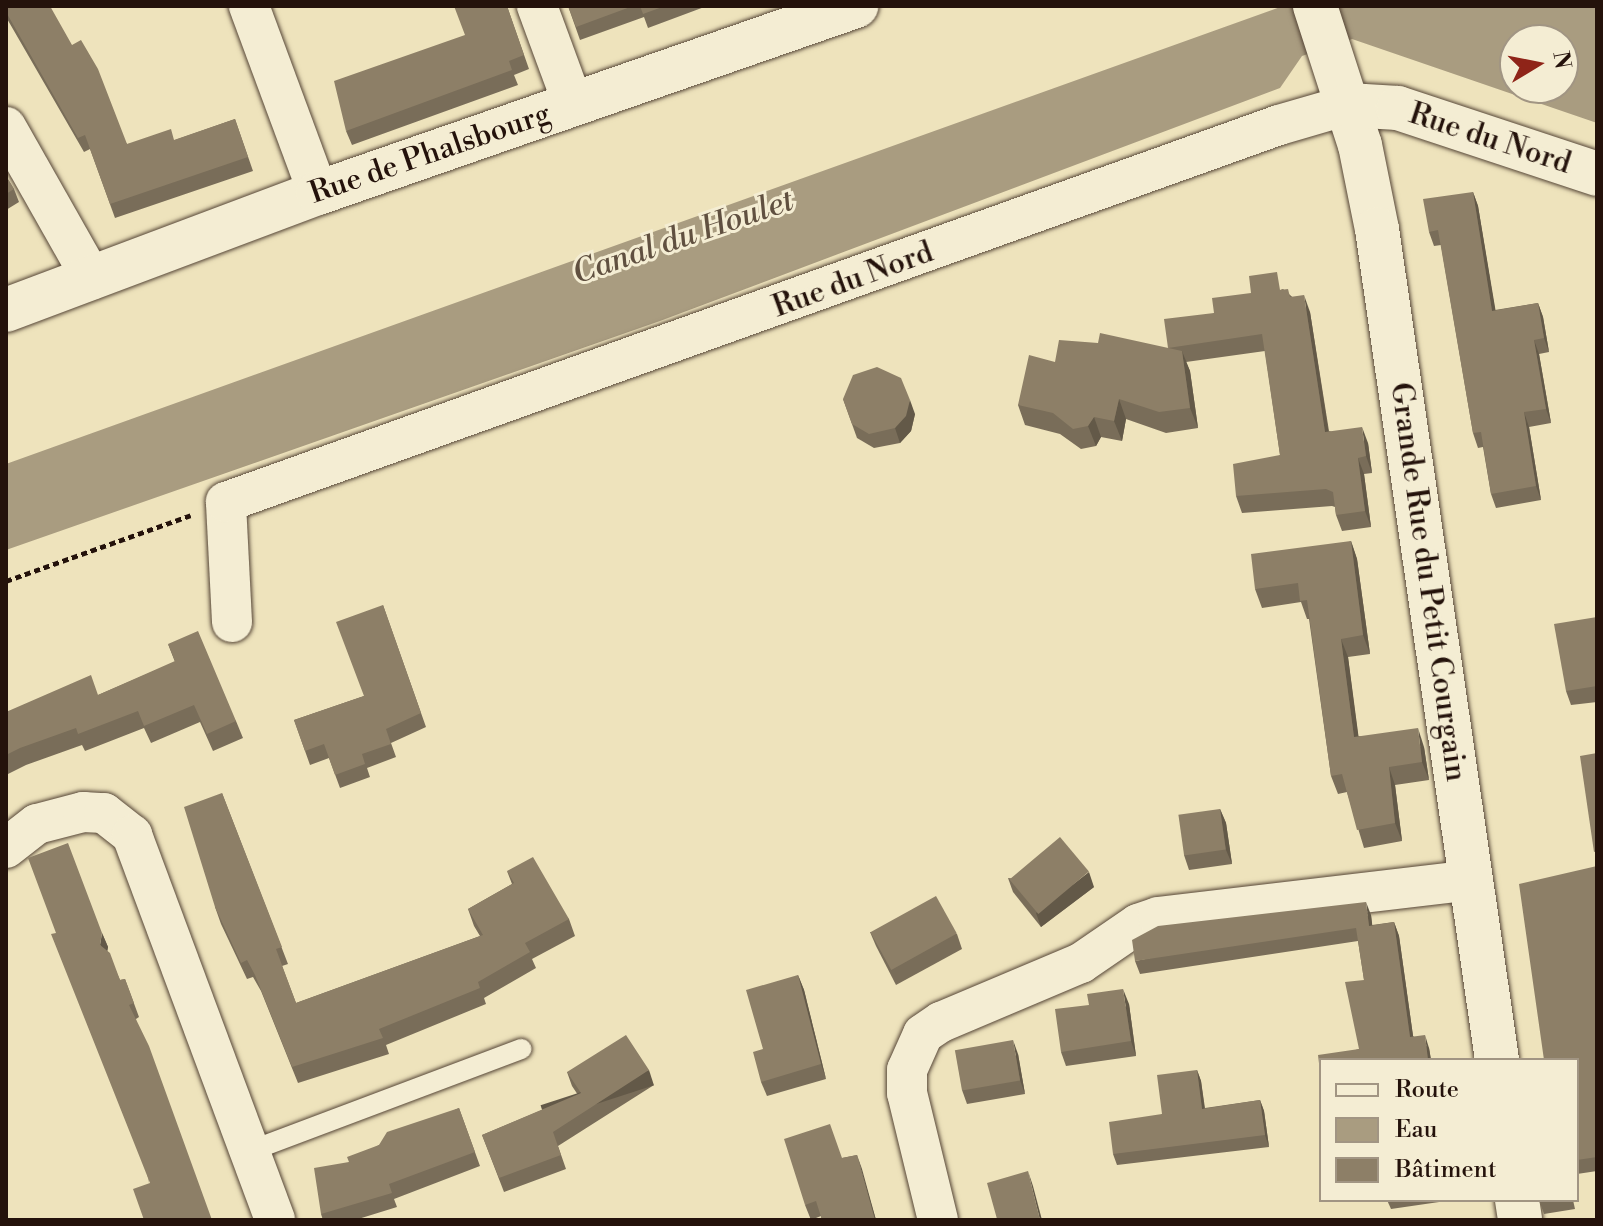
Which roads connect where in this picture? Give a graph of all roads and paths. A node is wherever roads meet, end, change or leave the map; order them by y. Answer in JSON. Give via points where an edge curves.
{"nodes":[{"id":1,"x":249,"y":6,"type":"edge"},
{"id":2,"x":537,"y":6,"type":"edge"},
{"id":3,"x":856,"y":6,"type":"edge"},
{"id":4,"x":1315,"y":6,"type":"edge"},
{"id":5,"x":573,"y":104,"type":"junction"},
{"id":6,"x":1348,"y":105,"type":"junction"},
{"id":7,"x":6,"y":127,"type":"edge"},
{"id":8,"x":1597,"y":174,"type":"edge"},
{"id":9,"x":318,"y":193,"type":"junction"},
{"id":10,"x":92,"y":279,"type":"junction"},
{"id":11,"x":6,"y":310,"type":"edge"},
{"id":12,"x":226,"y":502,"type":"junction"},
{"id":13,"x":6,"y":581,"type":"edge"},
{"id":14,"x":232,"y":622,"type":"dead end"},
{"id":15,"x":6,"y":848,"type":"edge"},
{"id":16,"x":1471,"y":880,"type":"junction"},
{"id":17,"x":522,"y":1049,"type":"dead end"},
{"id":18,"x":1497,"y":1058,"type":"edge"},
{"id":19,"x":250,"y":1151,"type":"junction"},
{"id":20,"x":275,"y":1220,"type":"edge"},
{"id":21,"x":938,"y":1220,"type":"edge"}],
"edges":[{"from":1,"to":9,"type":"street"},
{"from":2,"to":5,"type":"street"},
{"from":3,"to":5,"type":"street","name":"Rue de Phalsbourg"},
{"from":4,"to":6,"type":"street","name":"Grande Rue du Petit Courgain"},
{"from":5,"to":9,"type":"street","name":"Rue de Phalsbourg"},
{"from":6,"to":8,"type":"street","name":"Rue du Nord","via":[[1407,111]]},
{"from":6,"to":12,"type":"street","name":"Rue du Nord","via":[[1279,125]]},
{"from":6,"to":16,"type":"street","name":"Grande Rue du Petit Courgain","via":[[1377,229]]},
{"from":7,"to":10,"type":"street"},
{"from":9,"to":10,"type":"street","name":"Rue de Phalsbourg"},
{"from":10,"to":11,"type":"street","name":"Rue de Phalsbourg"},
{"from":12,"to":13,"type":"path"},
{"from":12,"to":14,"type":"street"},
{"from":15,"to":19,"type":"street","via":[[37,824],[83,812],[104,813],[132,835]]},
{"from":16,"to":18,"type":"street","name":"Grande Rue du Petit Courgain"},
{"from":16,"to":21,"type":"street","via":[[1158,917],[1138,924],[1081,963],[941,1022],[923,1034],[907,1070],[907,1093]]},
{"from":17,"to":19,"type":"lane"},
{"from":19,"to":20,"type":"street"}]}
